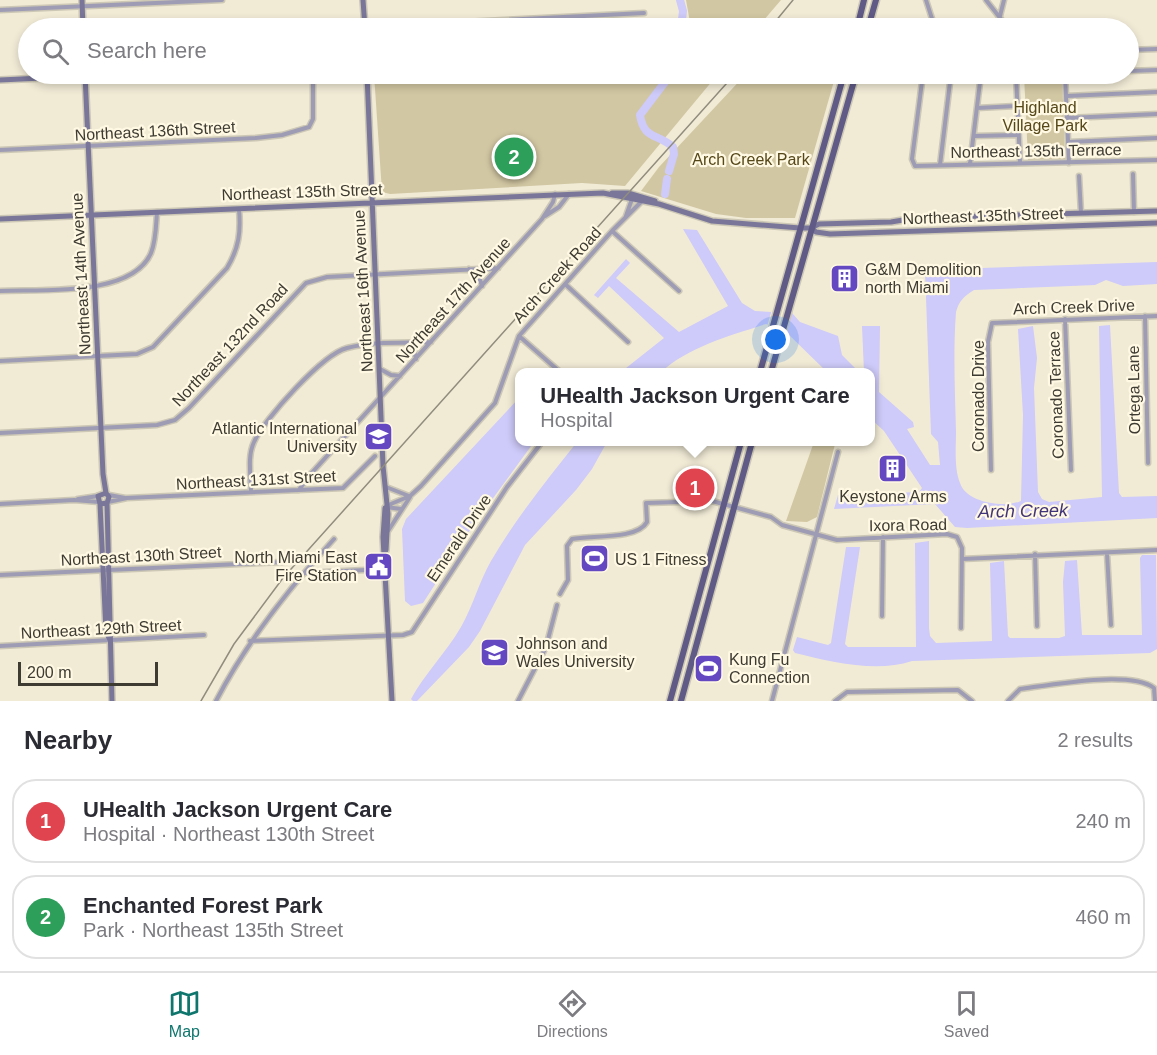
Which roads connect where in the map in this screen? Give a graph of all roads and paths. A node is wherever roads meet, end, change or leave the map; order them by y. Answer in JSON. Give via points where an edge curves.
{"nodes":[{"id":1,"x":222,"y":0,"type":"edge"},
{"id":2,"x":363,"y":0,"type":"edge"},
{"id":3,"x":864,"y":0,"type":"edge"},
{"id":4,"x":876,"y":0,"type":"edge"},
{"id":5,"x":926,"y":0,"type":"edge"},
{"id":6,"x":986,"y":0,"type":"edge"},
{"id":7,"x":1004,"y":0,"type":"edge"},
{"id":8,"x":82,"y":3,"type":"edge"},
{"id":9,"x":0,"y":10,"type":"edge"},
{"id":10,"x":644,"y":13,"type":"dead end"},
{"id":11,"x":1000,"y":16,"type":"joint"},
{"id":12,"x":860,"y":17,"type":"joint"},
{"id":13,"x":83,"y":18,"type":"edge"},
{"id":14,"x":364,"y":18,"type":"edge"},
{"id":15,"x":551,"y":18,"type":"edge"},
{"id":16,"x":863,"y":18,"type":"edge"},
{"id":17,"x":871,"y":18,"type":"edge"},
{"id":18,"x":932,"y":18,"type":"edge"},
{"id":19,"x":1157,"y":49,"type":"edge"},
{"id":20,"x":1139,"y":50,"type":"edge"},
{"id":21,"x":1157,"y":70,"type":"edge"},
{"id":22,"x":1139,"y":71,"type":"edge"},
{"id":23,"x":18,"y":79,"type":"edge"},
{"id":24,"x":0,"y":80,"type":"edge"},
{"id":25,"x":85,"y":84,"type":"edge"},
{"id":26,"x":313,"y":84,"type":"edge"},
{"id":27,"x":367,"y":84,"type":"edge"},
{"id":28,"x":841,"y":84,"type":"edge"},
{"id":29,"x":853,"y":84,"type":"edge"},
{"id":30,"x":922,"y":84,"type":"edge"},
{"id":31,"x":950,"y":84,"type":"edge"},
{"id":32,"x":980,"y":84,"type":"edge"},
{"id":33,"x":1016,"y":84,"type":"edge"},
{"id":34,"x":1066,"y":84,"type":"edge"},
{"id":35,"x":1157,"y":92,"type":"edge"},
{"id":36,"x":1067,"y":96,"type":"junction"},
{"id":37,"x":1016,"y":106,"type":"junction"},
{"id":38,"x":977,"y":108,"type":"junction"},
{"id":39,"x":1157,"y":114,"type":"edge"},
{"id":40,"x":831,"y":118,"type":"junction"},
{"id":41,"x":1068,"y":118,"type":"junction"},
{"id":42,"x":843,"y":121,"type":"junction"},
{"id":43,"x":1018,"y":135,"type":"junction"},
{"id":44,"x":974,"y":136,"type":"junction"},
{"id":45,"x":1157,"y":138,"type":"edge"},
{"id":46,"x":1069,"y":142,"type":"junction"},
{"id":47,"x":88,"y":146,"type":"junction"},
{"id":48,"x":0,"y":150,"type":"edge"},
{"id":49,"x":1157,"y":160,"type":"edge"},
{"id":50,"x":1020,"y":162,"type":"junction"},
{"id":51,"x":1069,"y":163,"type":"junction"},
{"id":52,"x":970,"y":164,"type":"junction"},
{"id":53,"x":940,"y":165,"type":"junction"},
{"id":54,"x":1133,"y":174,"type":"dead end"},
{"id":55,"x":1079,"y":176,"type":"dead end"},
{"id":56,"x":555,"y":194,"type":"junction"},
{"id":57,"x":569,"y":194,"type":"junction"},
{"id":58,"x":606,"y":194,"type":"junction"},
{"id":59,"x":632,"y":199,"type":"junction"},
{"id":60,"x":642,"y":201,"type":"junction"},
{"id":61,"x":373,"y":203,"type":"junction"},
{"id":62,"x":659,"y":204,"type":"junction"},
{"id":63,"x":239,"y":208,"type":"junction"},
{"id":64,"x":1157,"y":211,"type":"edge"},
{"id":65,"x":157,"y":212,"type":"junction"},
{"id":66,"x":1134,"y":212,"type":"junction"},
{"id":67,"x":1084,"y":213,"type":"junction"},
{"id":68,"x":93,"y":215,"type":"junction"},
{"id":69,"x":626,"y":217,"type":"junction"},
{"id":70,"x":542,"y":218,"type":"junction"},
{"id":71,"x":0,"y":219,"type":"edge"},
{"id":72,"x":1157,"y":223,"type":"edge"},
{"id":73,"x":1087,"y":226,"type":"junction"},
{"id":74,"x":800,"y":228,"type":"junction"},
{"id":75,"x":811,"y":228,"type":"junction"},
{"id":76,"x":612,"y":231,"type":"junction"},
{"id":77,"x":469,"y":268,"type":"junction"},
{"id":78,"x":498,"y":268,"type":"junction"},
{"id":79,"x":376,"y":274,"type":"junction"},
{"id":80,"x":565,"y":284,"type":"junction"},
{"id":81,"x":95,"y":286,"type":"junction"},
{"id":82,"x":482,"y":287,"type":"junction"},
{"id":83,"x":0,"y":291,"type":"edge"},
{"id":84,"x":679,"y":291,"type":"dead end"},
{"id":85,"x":1145,"y":316,"type":"junction"},
{"id":86,"x":1157,"y":316,"type":"edge"},
{"id":87,"x":1065,"y":319,"type":"junction"},
{"id":88,"x":992,"y":323,"type":"joint"},
{"id":89,"x":519,"y":336,"type":"junction"},
{"id":90,"x":432,"y":342,"type":"junction"},
{"id":91,"x":628,"y":342,"type":"dead end"},
{"id":92,"x":407,"y":343,"type":"junction"},
{"id":93,"x":380,"y":344,"type":"junction"},
{"id":94,"x":98,"y":357,"type":"junction"},
{"id":95,"x":416,"y":359,"type":"junction"},
{"id":96,"x":0,"y":361,"type":"edge"},
{"id":97,"x":555,"y":368,"type":"edge"},
{"id":98,"x":761,"y":368,"type":"edge"},
{"id":99,"x":772,"y":368,"type":"edge"},
{"id":100,"x":380,"y":369,"type":"junction"},
{"id":101,"x":401,"y":376,"type":"junction"},
{"id":102,"x":381,"y":397,"type":"junction"},
{"id":103,"x":101,"y":428,"type":"junction"},
{"id":104,"x":0,"y":433,"type":"edge"},
{"id":105,"x":539,"y":446,"type":"edge"},
{"id":106,"x":740,"y":446,"type":"edge"},
{"id":107,"x":751,"y":446,"type":"edge"},
{"id":108,"x":838,"y":452,"type":"dead end"},
{"id":109,"x":375,"y":456,"type":"dead end"},
{"id":110,"x":1148,"y":463,"type":"dead end"},
{"id":111,"x":991,"y":470,"type":"dead end"},
{"id":112,"x":1071,"y":470,"type":"dead end"},
{"id":113,"x":384,"y":486,"type":"junction"},
{"id":114,"x":299,"y":490,"type":"junction"},
{"id":115,"x":251,"y":492,"type":"junction"},
{"id":116,"x":410,"y":496,"type":"junction"},
{"id":117,"x":103,"y":499,"type":"junction"},
{"id":118,"x":0,"y":504,"type":"edge"},
{"id":119,"x":724,"y":504,"type":"junction"},
{"id":120,"x":385,"y":506,"type":"junction"},
{"id":121,"x":734,"y":507,"type":"junction"},
{"id":122,"x":401,"y":509,"type":"junction"},
{"id":123,"x":388,"y":532,"type":"junction"},
{"id":124,"x":817,"y":532,"type":"junction"},
{"id":125,"x":883,"y":537,"type":"junction"},
{"id":126,"x":334,"y":539,"type":"dead end"},
{"id":127,"x":386,"y":550,"type":"junction"},
{"id":128,"x":1157,"y":550,"type":"edge"},
{"id":129,"x":1107,"y":553,"type":"junction"},
{"id":130,"x":1035,"y":554,"type":"junction"},
{"id":131,"x":962,"y":559,"type":"junction"},
{"id":132,"x":283,"y":562,"type":"dead end"},
{"id":133,"x":387,"y":569,"type":"junction"},
{"id":134,"x":103,"y":570,"type":"junction"},
{"id":135,"x":110,"y":570,"type":"junction"},
{"id":136,"x":305,"y":573,"type":"junction"},
{"id":137,"x":0,"y":575,"type":"edge"},
{"id":138,"x":560,"y":594,"type":"dead end"},
{"id":139,"x":557,"y":605,"type":"dead end"},
{"id":140,"x":882,"y":616,"type":"dead end"},
{"id":141,"x":1111,"y":625,"type":"dead end"},
{"id":142,"x":1037,"y":626,"type":"dead end"},
{"id":143,"x":961,"y":628,"type":"dead end"},
{"id":144,"x":204,"y":635,"type":"dead end"},
{"id":145,"x":389,"y":635,"type":"junction"},
{"id":146,"x":110,"y":640,"type":"junction"},
{"id":147,"x":250,"y":641,"type":"junction"},
{"id":148,"x":0,"y":646,"type":"edge"},
{"id":149,"x":112,"y":701,"type":"edge"},
{"id":150,"x":216,"y":701,"type":"edge"},
{"id":151,"x":392,"y":701,"type":"edge"},
{"id":152,"x":518,"y":701,"type":"edge"},
{"id":153,"x":670,"y":701,"type":"edge"},
{"id":154,"x":681,"y":701,"type":"edge"},
{"id":155,"x":772,"y":701,"type":"edge"},
{"id":156,"x":835,"y":701,"type":"edge"},
{"id":157,"x":972,"y":701,"type":"edge"},
{"id":158,"x":1008,"y":701,"type":"edge"},
{"id":159,"x":1155,"y":701,"type":"edge"}],
"edges":[{"from":1,"to":8,"type":"street"},
{"from":2,"to":14,"type":"street"},
{"from":3,"to":12,"type":"main road"},
{"from":4,"to":17,"type":"main road"},
{"from":5,"to":18,"type":"street"},
{"from":6,"to":11,"type":"street"},
{"from":7,"to":11,"type":"street"},
{"from":8,"to":9,"type":"street"},
{"from":8,"to":13,"type":"street"},
{"from":10,"to":15,"type":"street"},
{"from":12,"to":16,"type":"main road"},
{"from":19,"to":20,"type":"street"},
{"from":21,"to":22,"type":"street"},
{"from":23,"to":24,"type":"street"},
{"from":25,"to":47,"type":"street","name":"Northeast 14th Avenue"},
{"from":26,"to":47,"type":"street","name":"Northeast 136th Street","via":[[313,119],[309,127],[282,135]]},
{"from":27,"to":61,"type":"street","name":"Northeast 16th Avenue"},
{"from":28,"to":40,"type":"main road"},
{"from":29,"to":42,"type":"main road"},
{"from":30,"to":53,"type":"street","name":"Northeast 135th Terrace","via":[[912,159],[915,166]]},
{"from":31,"to":53,"type":"street"},
{"from":32,"to":38,"type":"street"},
{"from":33,"to":37,"type":"street"},
{"from":34,"to":36,"type":"street"},
{"from":35,"to":36,"type":"street"},
{"from":36,"to":41,"type":"street"},
{"from":37,"to":38,"type":"street"},
{"from":37,"to":43,"type":"street"},
{"from":38,"to":44,"type":"street"},
{"from":39,"to":41,"type":"street"},
{"from":40,"to":42,"type":"main road"},
{"from":40,"to":74,"type":"main road"},
{"from":41,"to":46,"type":"street"},
{"from":42,"to":75,"type":"main road"},
{"from":43,"to":44,"type":"street"},
{"from":43,"to":50,"type":"street"},
{"from":44,"to":52,"type":"street"},
{"from":45,"to":46,"type":"street"},
{"from":46,"to":51,"type":"street"},
{"from":47,"to":48,"type":"street","name":"Northeast 136th Street"},
{"from":47,"to":68,"type":"street","name":"Northeast 14th Avenue"},
{"from":49,"to":51,"type":"street","name":"Northeast 135th Terrace"},
{"from":50,"to":51,"type":"street","name":"Northeast 135th Terrace"},
{"from":50,"to":52,"type":"street","name":"Northeast 135th Terrace"},
{"from":52,"to":53,"type":"street","name":"Northeast 135th Terrace"},
{"from":54,"to":66,"type":"street"},
{"from":55,"to":67,"type":"street"},
{"from":56,"to":57,"type":"street","name":"Northeast 135th Street"},
{"from":56,"to":61,"type":"street","name":"Northeast 135th Street"},
{"from":56,"to":70,"type":"street","name":"Northeast 17th Avenue"},
{"from":57,"to":58,"type":"street","name":"Northeast 135th Street"},
{"from":57,"to":70,"type":"street","name":"Northeast 17th Avenue","via":[[559,207]]},
{"from":58,"to":59,"type":"street","name":"Northeast 135th Street"},
{"from":58,"to":62,"type":"street","name":"Northeast 135th Street","via":[[628,193]]},
{"from":59,"to":60,"type":"street","name":"Northeast 135th Street"},
{"from":59,"to":69,"type":"street","name":"Arch Creek Road"},
{"from":60,"to":62,"type":"street","name":"Northeast 135th Street"},
{"from":60,"to":69,"type":"street","name":"Arch Creek Road"},
{"from":61,"to":63,"type":"street","name":"Northeast 135th Street"},
{"from":61,"to":79,"type":"street","name":"Northeast 16th Avenue"},
{"from":62,"to":74,"type":"street","name":"Northeast 135th Street","via":[[712,221]]},
{"from":63,"to":65,"type":"street","name":"Northeast 135th Street"},
{"from":63,"to":94,"type":"street","via":[[241,235],[227,268],[153,347],[137,354]]},
{"from":64,"to":66,"type":"street","name":"Northeast 135th Street"},
{"from":65,"to":68,"type":"street","name":"Northeast 135th Street"},
{"from":65,"to":81,"type":"street","via":[[154,242],[142,268],[127,279]]},
{"from":66,"to":67,"type":"street","name":"Northeast 135th Street"},
{"from":67,"to":73,"type":"street"},
{"from":67,"to":75,"type":"street","name":"Northeast 135th Street","via":[[915,218],[819,224]]},
{"from":68,"to":71,"type":"street","name":"Northeast 135th Street"},
{"from":68,"to":81,"type":"street","name":"Northeast 14th Avenue"},
{"from":69,"to":76,"type":"street","name":"Arch Creek Road"},
{"from":70,"to":78,"type":"street","name":"Northeast 17th Avenue"},
{"from":72,"to":73,"type":"street","name":"Northeast 135th Street"},
{"from":73,"to":75,"type":"street","name":"Northeast 135th Street","via":[[830,234]]},
{"from":74,"to":75,"type":"street","name":"Northeast 135th Street"},
{"from":74,"to":98,"type":"main road"},
{"from":75,"to":99,"type":"main road"},
{"from":76,"to":80,"type":"street","name":"Arch Creek Road"},
{"from":76,"to":84,"type":"street"},
{"from":77,"to":78,"type":"street","name":"Northeast 132nd Road"},
{"from":77,"to":79,"type":"street","name":"Northeast 132nd Road"},
{"from":77,"to":82,"type":"street","via":[[478,274]]},
{"from":78,"to":82,"type":"street","name":"Northeast 17th Avenue"},
{"from":79,"to":93,"type":"street","name":"Northeast 16th Avenue"},
{"from":79,"to":103,"type":"street","name":"Northeast 132nd Road","via":[[327,277],[306,283],[175,420],[157,425]]},
{"from":80,"to":89,"type":"street","name":"Arch Creek Road"},
{"from":80,"to":91,"type":"street"},
{"from":81,"to":83,"type":"street"},
{"from":81,"to":94,"type":"street","name":"Northeast 14th Avenue"},
{"from":82,"to":90,"type":"street","name":"Northeast 17th Avenue"},
{"from":85,"to":86,"type":"street","name":"Arch Creek Drive"},
{"from":85,"to":87,"type":"street","name":"Arch Creek Drive"},
{"from":85,"to":110,"type":"street","name":"Ortega Lane"},
{"from":87,"to":88,"type":"street","name":"Arch Creek Drive"},
{"from":87,"to":112,"type":"street","name":"Coronado Terrace"},
{"from":88,"to":111,"type":"street","name":"Coronado Drive","via":[[988,342]]},
{"from":89,"to":97,"type":"street"},
{"from":89,"to":116,"type":"street","name":"Arch Creek Road","via":[[495,403]]},
{"from":90,"to":92,"type":"street"},
{"from":90,"to":95,"type":"street","name":"Northeast 17th Avenue"},
{"from":92,"to":93,"type":"street"},
{"from":92,"to":95,"type":"street"},
{"from":93,"to":100,"type":"street","name":"Northeast 16th Avenue"},
{"from":93,"to":115,"type":"street","via":[[345,348],[325,358],[266,423],[251,449]]},
{"from":94,"to":96,"type":"street"},
{"from":94,"to":103,"type":"street","name":"Northeast 14th Avenue"},
{"from":95,"to":101,"type":"street","name":"Northeast 17th Avenue"},
{"from":100,"to":101,"type":"street"},
{"from":100,"to":102,"type":"street","name":"Northeast 16th Avenue"},
{"from":101,"to":102,"type":"street","name":"Northeast 17th Avenue"},
{"from":102,"to":113,"type":"street","name":"Northeast 16th Avenue"},
{"from":102,"to":114,"type":"street","name":"Northeast 17th Avenue"},
{"from":103,"to":104,"type":"street","name":"Northeast 132nd Road"},
{"from":103,"to":117,"type":"street","name":"Northeast 14th Avenue"},
{"from":105,"to":145,"type":"street","name":"Emerald Drive","via":[[483,522],[415,627],[408,634]]},
{"from":106,"to":119,"type":"main road"},
{"from":107,"to":121,"type":"main road"},
{"from":108,"to":124,"type":"street"},
{"from":109,"to":114,"type":"street","name":"Northeast 131st Street","via":[[343,488]]},
{"from":113,"to":116,"type":"street"},
{"from":113,"to":120,"type":"street","name":"Northeast 16th Avenue"},
{"from":114,"to":115,"type":"street","name":"Northeast 131st Street"},
{"from":115,"to":117,"type":"street","name":"Northeast 131st Street"},
{"from":116,"to":120,"type":"street","name":"Arch Creek Road"},
{"from":116,"to":122,"type":"street","name":"Arch Creek Road"},
{"from":117,"to":118,"type":"street","name":"Northeast 131st Street"},
{"from":117,"to":134,"type":"street","name":"Northeast 14th Avenue"},
{"from":117,"to":135,"type":"street","name":"Northeast 14th Avenue"},
{"from":119,"to":121,"type":"street"},
{"from":119,"to":138,"type":"street","via":[[646,503],[647,522],[642,528],[570,541],[568,580]]},
{"from":119,"to":153,"type":"main road"},
{"from":120,"to":122,"type":"street"},
{"from":120,"to":123,"type":"street","name":"Northeast 16th Avenue"},
{"from":120,"to":127,"type":"street","name":"Northeast 16th Avenue"},
{"from":121,"to":124,"type":"street","name":"Ixora Road","via":[[771,517],[782,525]]},
{"from":121,"to":154,"type":"main road"},
{"from":122,"to":123,"type":"street","name":"Arch Creek Road"},
{"from":123,"to":127,"type":"street","name":"Northeast 16th Avenue"},
{"from":124,"to":125,"type":"street","name":"Ixora Road","via":[[837,540]]},
{"from":124,"to":155,"type":"street"},
{"from":125,"to":131,"type":"street","name":"Ixora Road","via":[[947,534],[957,537]]},
{"from":125,"to":140,"type":"street"},
{"from":126,"to":136,"type":"street"},
{"from":127,"to":133,"type":"street","name":"Northeast 16th Avenue"},
{"from":128,"to":129,"type":"street"},
{"from":129,"to":130,"type":"street"},
{"from":129,"to":141,"type":"street"},
{"from":130,"to":131,"type":"street"},
{"from":130,"to":142,"type":"street"},
{"from":131,"to":143,"type":"street"},
{"from":132,"to":135,"type":"street","name":"Northeast 130th Street"},
{"from":133,"to":136,"type":"street"},
{"from":133,"to":145,"type":"street","name":"Northeast 16th Avenue"},
{"from":134,"to":135,"type":"street","name":"Northeast 130th Street"},
{"from":134,"to":137,"type":"street","name":"Northeast 130th Street"},
{"from":134,"to":146,"type":"street","name":"Northeast 14th Avenue","via":[[105,632]]},
{"from":135,"to":146,"type":"street","name":"Northeast 14th Avenue"},
{"from":136,"to":147,"type":"street"},
{"from":139,"to":152,"type":"street","via":[[546,647]]},
{"from":144,"to":146,"type":"street","name":"Northeast 129th Street"},
{"from":145,"to":147,"type":"street"},
{"from":145,"to":151,"type":"street","name":"Northeast 16th Avenue"},
{"from":146,"to":148,"type":"street","name":"Northeast 129th Street"},
{"from":146,"to":149,"type":"street","name":"Northeast 14th Avenue"},
{"from":147,"to":150,"type":"street"},
{"from":156,"to":157,"type":"street","via":[[847,692],[958,690]]},
{"from":158,"to":159,"type":"street","via":[[1020,689],[1110,681],[1145,681],[1154,688]]}]}
